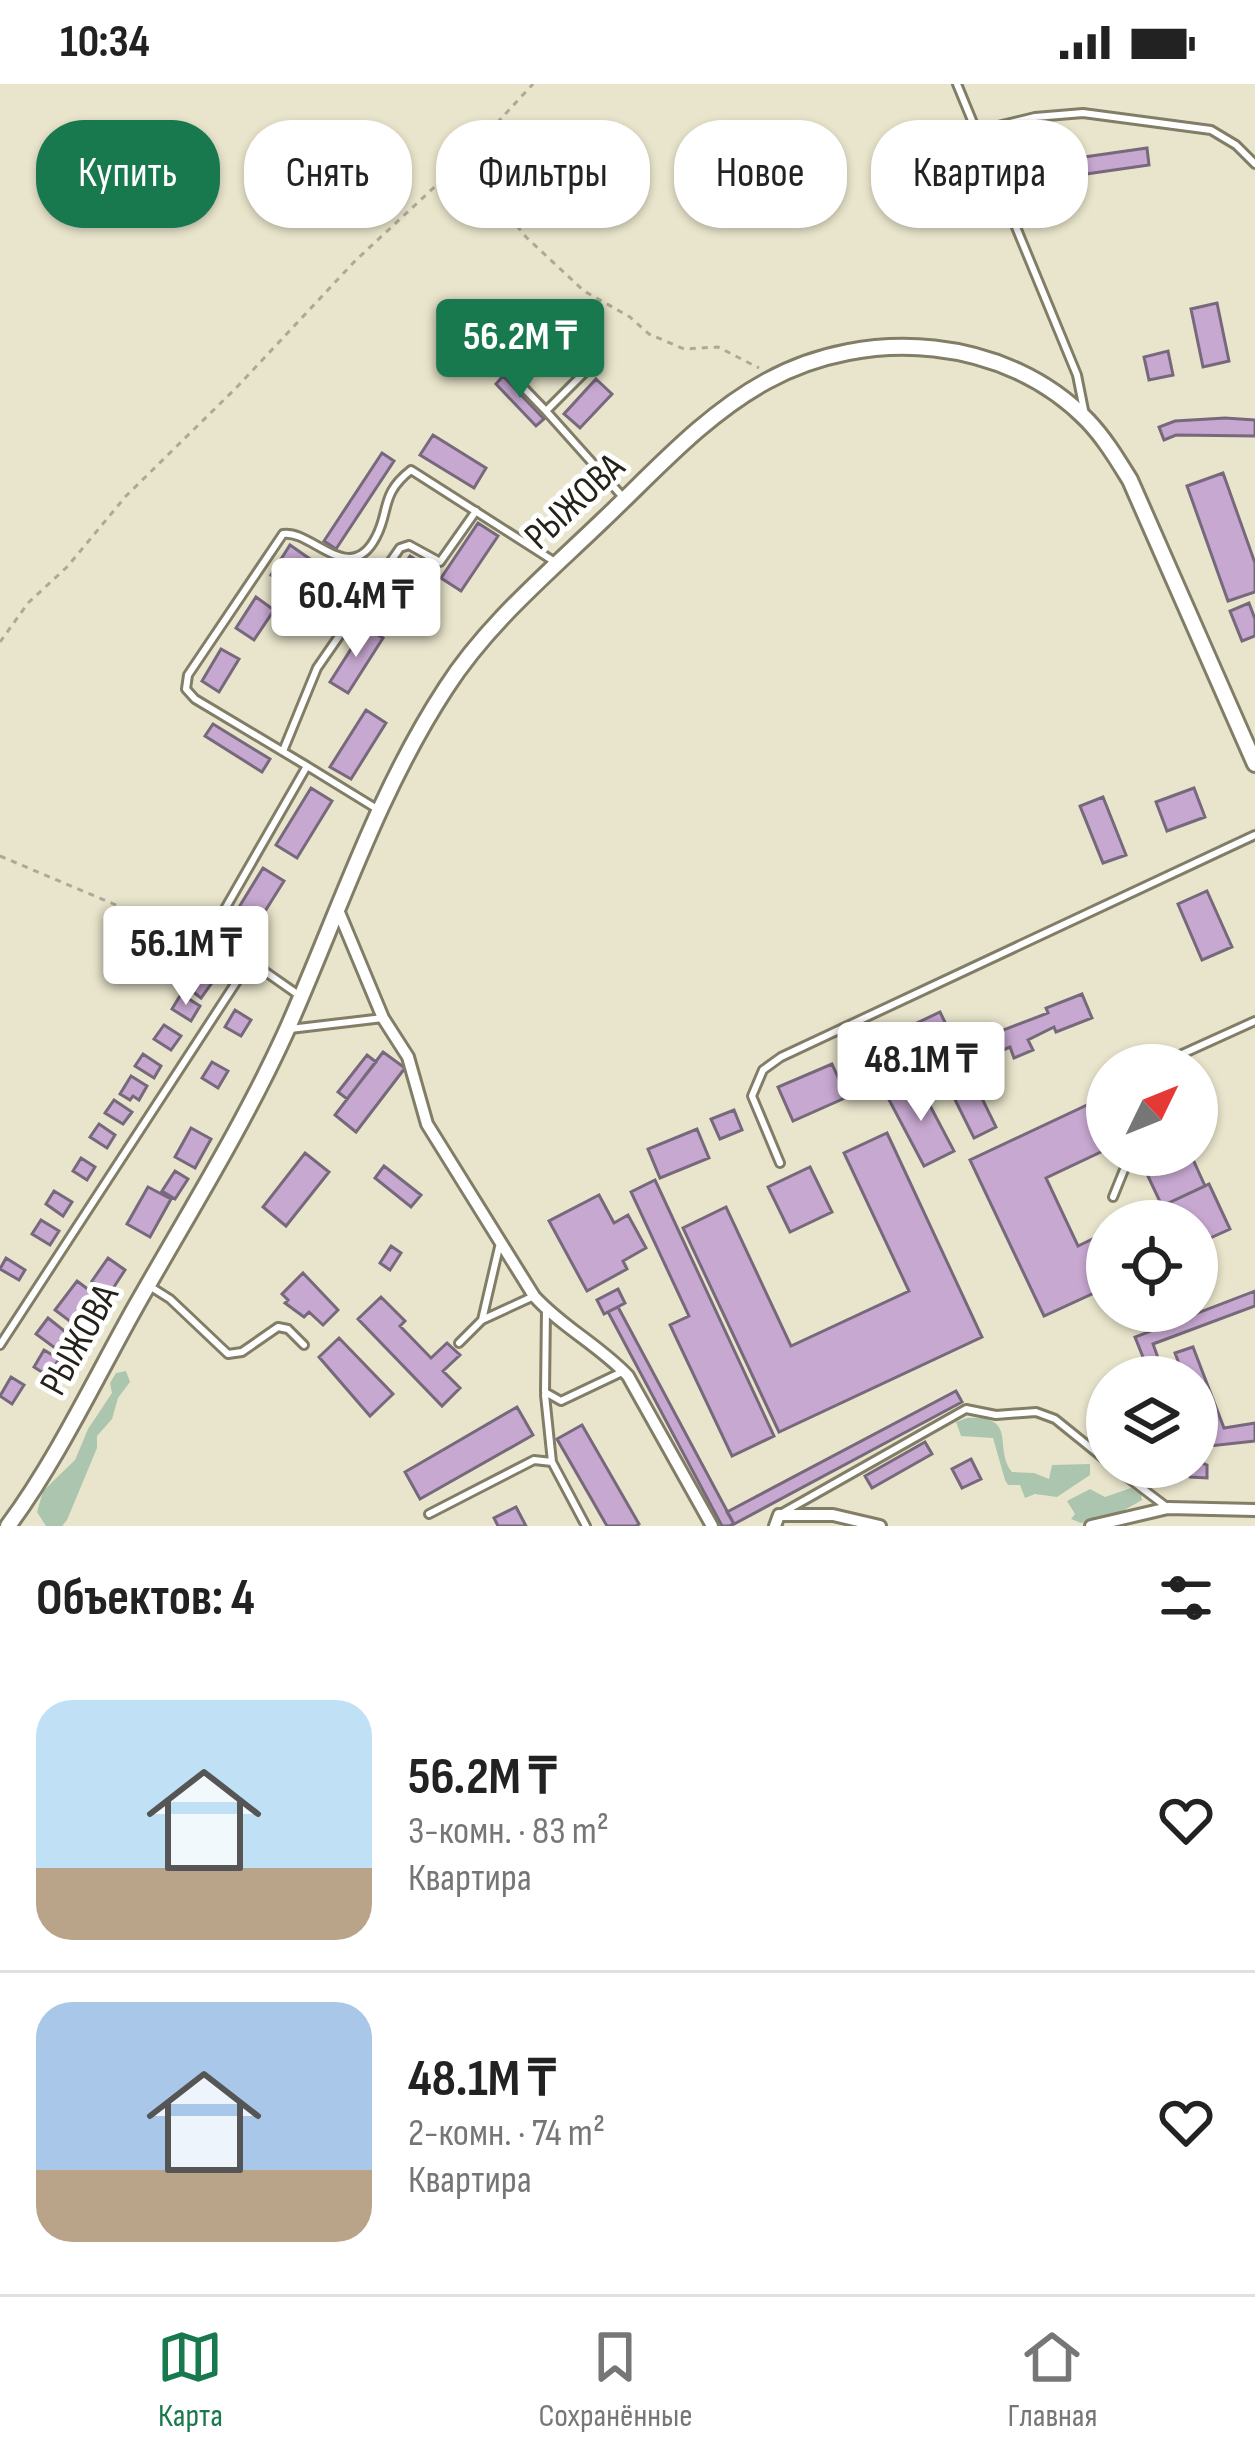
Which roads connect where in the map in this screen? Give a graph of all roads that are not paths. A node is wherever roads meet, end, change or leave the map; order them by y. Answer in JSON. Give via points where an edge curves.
{"nodes":[{"id":1,"x":957,"y":84,"type":"edge"},
{"id":2,"x":972,"y":120,"type":"edge"},
{"id":3,"x":1026,"y":120,"type":"edge"},
{"id":4,"x":1255,"y":164,"type":"edge"},
{"id":5,"x":1017,"y":228,"type":"edge"},
{"id":6,"x":586,"y":370,"type":"dead end"},
{"id":7,"x":515,"y":379,"type":"dead end"},
{"id":8,"x":546,"y":411,"type":"junction"},
{"id":9,"x":1086,"y":419,"type":"junction"},
{"id":10,"x":626,"y":500,"type":"junction"},
{"id":11,"x":476,"y":511,"type":"junction"},
{"id":12,"x":557,"y":564,"type":"junction"},
{"id":13,"x":283,"y":751,"type":"junction"},
{"id":14,"x":1255,"y":764,"type":"edge"},
{"id":15,"x":307,"y":766,"type":"junction"},
{"id":16,"x":379,"y":810,"type":"junction"},
{"id":17,"x":1255,"y":836,"type":"edge"},
{"id":18,"x":338,"y":910,"type":"junction"},
{"id":19,"x":250,"y":962,"type":"junction"},
{"id":20,"x":300,"y":997,"type":"junction"},
{"id":21,"x":383,"y":1018,"type":"junction"},
{"id":22,"x":1255,"y":1021,"type":"edge"},
{"id":23,"x":287,"y":1029,"type":"junction"},
{"id":24,"x":1204,"y":1044,"type":"edge"},
{"id":25,"x":780,"y":1163,"type":"dead end"},
{"id":26,"x":1122,"y":1176,"type":"edge"},
{"id":27,"x":1113,"y":1197,"type":"dead end"},
{"id":28,"x":500,"y":1243,"type":"junction"},
{"id":29,"x":148,"y":1285,"type":"junction"},
{"id":30,"x":534,"y":1296,"type":"junction"},
{"id":31,"x":546,"y":1309,"type":"junction"},
{"id":32,"x":482,"y":1320,"type":"junction"},
{"id":33,"x":459,"y":1343,"type":"dead end"},
{"id":34,"x":0,"y":1345,"type":"edge"},
{"id":35,"x":304,"y":1346,"type":"dead end"},
{"id":36,"x":624,"y":1371,"type":"junction"},
{"id":37,"x":545,"y":1392,"type":"junction"},
{"id":38,"x":1086,"y":1444,"type":"edge"},
{"id":39,"x":552,"y":1462,"type":"junction"},
{"id":40,"x":1142,"y":1488,"type":"edge"},
{"id":41,"x":1168,"y":1508,"type":"junction"},
{"id":42,"x":1255,"y":1510,"type":"edge"},
{"id":43,"x":429,"y":1514,"type":"dead end"},
{"id":44,"x":777,"y":1520,"type":"edge"},
{"id":45,"x":16,"y":1523,"type":"edge"},
{"id":46,"x":586,"y":1526,"type":"edge"},
{"id":47,"x":712,"y":1526,"type":"edge"},
{"id":48,"x":880,"y":1526,"type":"edge"},
{"id":49,"x":1091,"y":1526,"type":"edge"}],
"edges":[{"from":1,"to":2,"type":"lane"},
{"from":3,"to":4,"type":"lane","via":[[1083,113],[1211,130]]},
{"from":5,"to":9,"type":"lane","via":[[1077,375]]},
{"from":6,"to":8,"type":"lane"},
{"from":7,"to":8,"type":"lane"},
{"from":8,"to":10,"type":"lane"},
{"from":9,"to":10,"type":"street","name":"РЫЖОВА","via":[[988,360],[898,345],[856,349],[772,378],[702,428]]},
{"from":9,"to":14,"type":"street","name":"РЫЖОВА","via":[[1130,480]]},
{"from":10,"to":12,"type":"street","name":"РЫЖОВА"},
{"from":11,"to":12,"type":"lane"},
{"from":11,"to":13,"type":"lane","via":[[440,562],[409,544],[400,548],[317,668]]},
{"from":11,"to":13,"type":"lane","via":[[411,470],[385,502],[373,543],[354,556],[283,534],[186,689]]},
{"from":12,"to":16,"type":"street","name":"РЫЖОВА","via":[[447,685]]},
{"from":13,"to":15,"type":"lane"},
{"from":15,"to":16,"type":"lane"},
{"from":15,"to":19,"type":"lane","via":[[210,935]]},
{"from":16,"to":18,"type":"street","name":"РЫЖОВА"},
{"from":17,"to":25,"type":"lane","via":[[781,1057],[752,1096]]},
{"from":18,"to":20,"type":"street","name":"РЫЖОВА"},
{"from":18,"to":21,"type":"street"},
{"from":19,"to":20,"type":"lane"},
{"from":19,"to":34,"type":"lane"},
{"from":20,"to":23,"type":"street","name":"РЫЖОВА"},
{"from":21,"to":23,"type":"lane"},
{"from":21,"to":28,"type":"street","via":[[408,1057],[427,1124]]},
{"from":22,"to":24,"type":"lane"},
{"from":23,"to":29,"type":"street","name":"РЫЖОВА"},
{"from":26,"to":27,"type":"lane"},
{"from":28,"to":30,"type":"street"},
{"from":28,"to":32,"type":"lane"},
{"from":29,"to":35,"type":"lane","via":[[228,1354],[278,1328]]},
{"from":29,"to":45,"type":"street","name":"РЫЖОВА"},
{"from":30,"to":31,"type":"street"},
{"from":30,"to":32,"type":"lane"},
{"from":31,"to":36,"type":"street"},
{"from":31,"to":37,"type":"lane"},
{"from":32,"to":33,"type":"lane"},
{"from":36,"to":37,"type":"lane","via":[[561,1401]]},
{"from":36,"to":47,"type":"street"},
{"from":37,"to":39,"type":"lane"},
{"from":38,"to":44,"type":"lane","via":[[1036,1412],[965,1409]]},
{"from":39,"to":43,"type":"lane","via":[[534,1460]]},
{"from":39,"to":46,"type":"lane"},
{"from":40,"to":41,"type":"lane"},
{"from":41,"to":42,"type":"street"},
{"from":41,"to":49,"type":"street"},
{"from":44,"to":48,"type":"street","via":[[833,1516]]}]}
